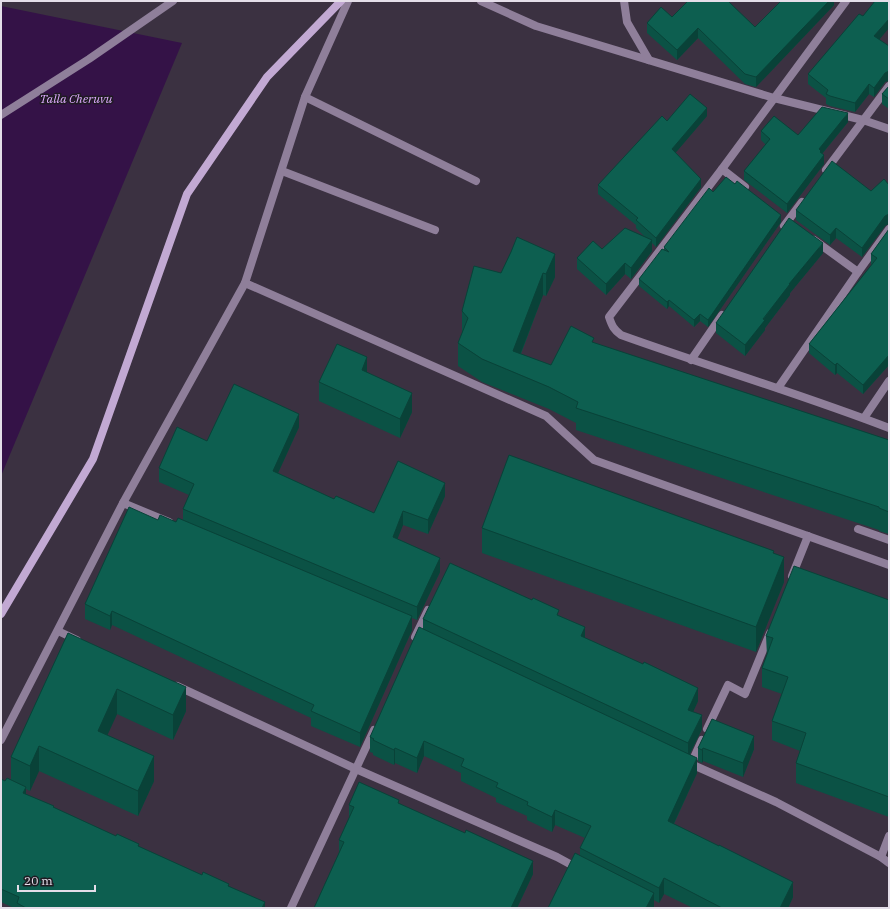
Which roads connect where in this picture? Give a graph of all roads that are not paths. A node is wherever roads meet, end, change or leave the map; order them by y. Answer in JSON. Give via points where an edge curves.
{"nodes":[{"id":1,"x":173,"y":1,"type":"edge"},
{"id":2,"x":340,"y":1,"type":"edge"},
{"id":3,"x":348,"y":1,"type":"edge"},
{"id":4,"x":481,"y":1,"type":"edge"},
{"id":5,"x":624,"y":1,"type":"edge"},
{"id":6,"x":846,"y":1,"type":"edge"},
{"id":7,"x":649,"y":60,"type":"junction"},
{"id":8,"x":889,"y":86,"type":"edge"},
{"id":9,"x":305,"y":98,"type":"junction"},
{"id":10,"x":774,"y":98,"type":"junction"},
{"id":11,"x":1,"y":114,"type":"edge"},
{"id":12,"x":863,"y":120,"type":"junction"},
{"id":13,"x":889,"y":129,"type":"edge"},
{"id":14,"x":722,"y":169,"type":"junction"},
{"id":15,"x":282,"y":171,"type":"junction"},
{"id":16,"x":821,"y":177,"type":"edge"},
{"id":17,"x":476,"y":181,"type":"dead end"},
{"id":18,"x":752,"y":193,"type":"edge"},
{"id":19,"x":806,"y":196,"type":"edge"},
{"id":20,"x":889,"y":229,"type":"edge"},
{"id":21,"x":435,"y":230,"type":"dead end"},
{"id":22,"x":779,"y":234,"type":"edge"},
{"id":23,"x":807,"y":235,"type":"edge"},
{"id":24,"x":858,"y":272,"type":"junction"},
{"id":25,"x":244,"y":283,"type":"junction"},
{"id":26,"x":726,"y":309,"type":"edge"},
{"id":27,"x":691,"y":360,"type":"junction"},
{"id":28,"x":889,"y":381,"type":"edge"},
{"id":29,"x":778,"y":388,"type":"junction"},
{"id":30,"x":864,"y":418,"type":"junction"},
{"id":31,"x":889,"y":428,"type":"edge"},
{"id":32,"x":123,"y":503,"type":"junction"},
{"id":33,"x":174,"y":524,"type":"edge"},
{"id":34,"x":858,"y":529,"type":"dead end"},
{"id":35,"x":808,"y":536,"type":"junction"},
{"id":36,"x":889,"y":540,"type":"edge"},
{"id":37,"x":889,"y":565,"type":"edge"},
{"id":38,"x":788,"y":586,"type":"edge"},
{"id":39,"x":430,"y":605,"type":"edge"},
{"id":40,"x":1,"y":614,"type":"edge"},
{"id":41,"x":774,"y":622,"type":"edge"},
{"id":42,"x":58,"y":631,"type":"junction"},
{"id":43,"x":417,"y":638,"type":"edge"},
{"id":44,"x":86,"y":644,"type":"edge"},
{"id":45,"x":172,"y":683,"type":"edge"},
{"id":46,"x":378,"y":719,"type":"edge"},
{"id":47,"x":1,"y":740,"type":"edge"},
{"id":48,"x":356,"y":768,"type":"junction"},
{"id":49,"x":889,"y":836,"type":"edge"},
{"id":50,"x":881,"y":857,"type":"junction"},
{"id":51,"x":889,"y":863,"type":"edge"},
{"id":52,"x":583,"y":871,"type":"edge"},
{"id":53,"x":291,"y":908,"type":"edge"}],
"edges":[{"from":1,"to":11,"type":"street","via":[[89,59]]},
{"from":2,"to":40,"type":"street","via":[[267,77],[187,194],[93,459]]},
{"from":3,"to":9,"type":"street"},
{"from":4,"to":7,"type":"street","via":[[536,26]]},
{"from":5,"to":7,"type":"street","via":[[627,22]]},
{"from":6,"to":10,"type":"street"},
{"from":7,"to":10,"type":"street"},
{"from":8,"to":12,"type":"street"},
{"from":9,"to":15,"type":"street"},
{"from":9,"to":17,"type":"street"},
{"from":10,"to":12,"type":"street"},
{"from":10,"to":14,"type":"street"},
{"from":12,"to":13,"type":"street"},
{"from":12,"to":16,"type":"street"},
{"from":14,"to":18,"type":"street"},
{"from":14,"to":27,"type":"street","via":[[609,317],[615,331],[621,335]]},
{"from":15,"to":21,"type":"street"},
{"from":15,"to":25,"type":"street"},
{"from":19,"to":22,"type":"street"},
{"from":20,"to":24,"type":"street"},
{"from":23,"to":24,"type":"street"},
{"from":24,"to":29,"type":"street"},
{"from":25,"to":32,"type":"street"},
{"from":25,"to":35,"type":"street","via":[[546,416],[594,460]]},
{"from":26,"to":27,"type":"street"},
{"from":27,"to":29,"type":"street"},
{"from":28,"to":30,"type":"street"},
{"from":29,"to":30,"type":"street"},
{"from":30,"to":31,"type":"street"},
{"from":32,"to":33,"type":"street"},
{"from":32,"to":42,"type":"street"},
{"from":34,"to":36,"type":"street"},
{"from":35,"to":37,"type":"street"},
{"from":35,"to":38,"type":"street"},
{"from":39,"to":43,"type":"street","via":[[416,625]]},
{"from":41,"to":50,"type":"street","via":[[746,694],[728,685],[688,762],[776,802]]},
{"from":42,"to":44,"type":"street"},
{"from":42,"to":47,"type":"street"},
{"from":45,"to":48,"type":"street"},
{"from":46,"to":48,"type":"street"},
{"from":48,"to":52,"type":"street"},
{"from":48,"to":53,"type":"street"},
{"from":49,"to":50,"type":"street"},
{"from":50,"to":51,"type":"street"}]}
